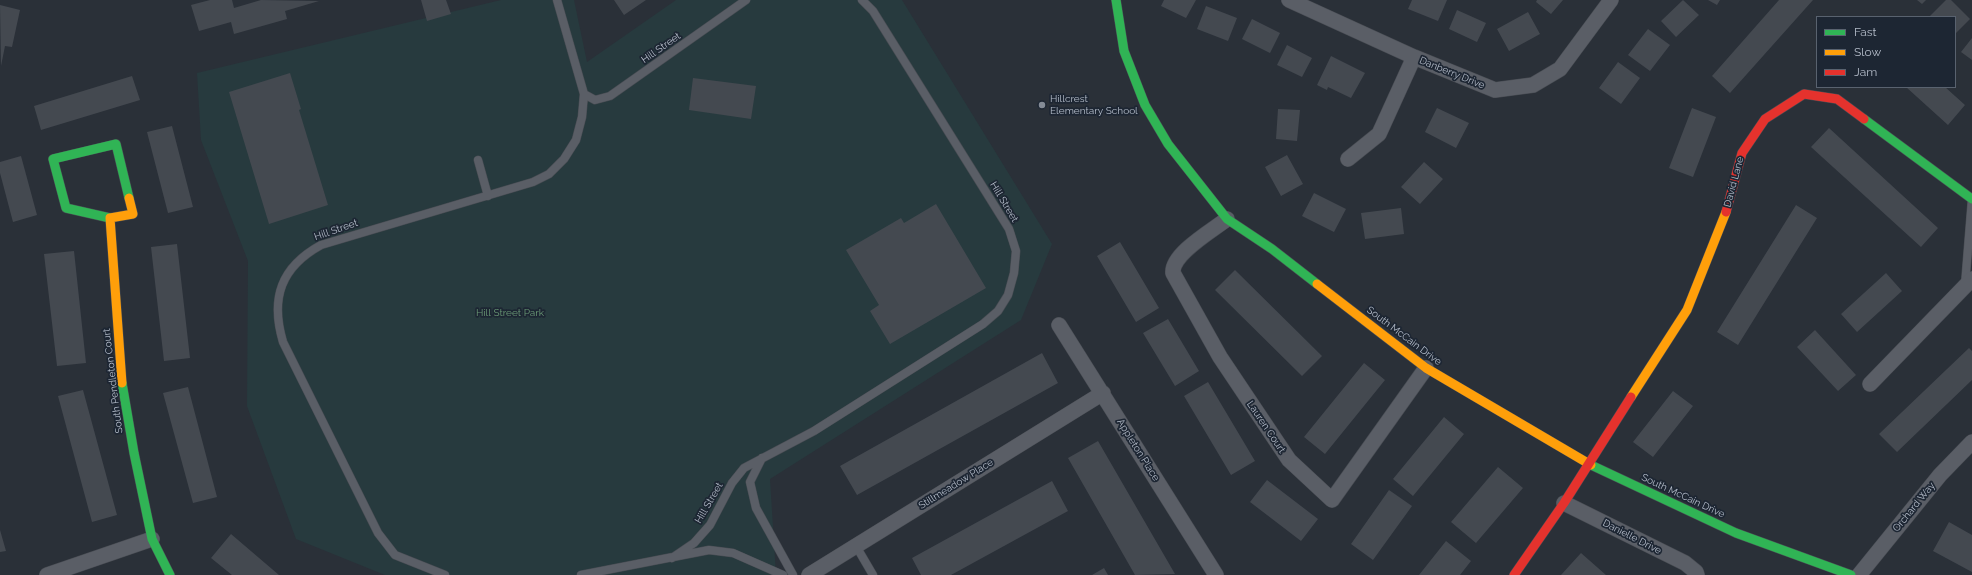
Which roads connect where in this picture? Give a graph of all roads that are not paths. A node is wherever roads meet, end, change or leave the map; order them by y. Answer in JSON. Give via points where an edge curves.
{"nodes":[{"id":1,"x":557,"y":0,"type":"edge"},
{"id":2,"x":746,"y":0,"type":"edge"},
{"id":3,"x":862,"y":0,"type":"edge"},
{"id":4,"x":1116,"y":0,"type":"edge"},
{"id":5,"x":1289,"y":0,"type":"edge"},
{"id":6,"x":1611,"y":0,"type":"edge"},
{"id":7,"x":1414,"y":57,"type":"junction"},
{"id":8,"x":584,"y":94,"type":"junction"},
{"id":9,"x":1348,"y":158,"type":"dead end"},
{"id":10,"x":478,"y":160,"type":"dead end"},
{"id":11,"x":488,"y":196,"type":"junction"},
{"id":12,"x":1972,"y":199,"type":"edge"},
{"id":13,"x":110,"y":218,"type":"junction"},
{"id":14,"x":1228,"y":219,"type":"junction"},
{"id":15,"x":1969,"y":288,"type":"edge"},
{"id":16,"x":1059,"y":325,"type":"dead end"},
{"id":17,"x":1426,"y":368,"type":"junction"},
{"id":18,"x":1870,"y":384,"type":"dead end"},
{"id":19,"x":1103,"y":393,"type":"junction"},
{"id":20,"x":1972,"y":442,"type":"edge"},
{"id":21,"x":762,"y":458,"type":"junction"},
{"id":22,"x":1588,"y":463,"type":"junction"},
{"id":23,"x":1564,"y":503,"type":"junction"},
{"id":24,"x":152,"y":539,"type":"junction"},
{"id":25,"x":856,"y":546,"type":"junction"},
{"id":26,"x":672,"y":558,"type":"junction"},
{"id":27,"x":47,"y":575,"type":"edge"},
{"id":28,"x":170,"y":575,"type":"edge"},
{"id":29,"x":445,"y":575,"type":"edge"},
{"id":30,"x":581,"y":575,"type":"edge"},
{"id":31,"x":782,"y":575,"type":"edge"},
{"id":32,"x":793,"y":575,"type":"edge"},
{"id":33,"x":809,"y":575,"type":"edge"},
{"id":34,"x":873,"y":575,"type":"edge"},
{"id":35,"x":1216,"y":575,"type":"edge"},
{"id":36,"x":1514,"y":575,"type":"edge"},
{"id":37,"x":1697,"y":575,"type":"edge"},
{"id":38,"x":1851,"y":575,"type":"edge"},
{"id":39,"x":1859,"y":575,"type":"edge"}],
"edges":[{"from":1,"to":8,"type":"lane","name":"Hill Street"},
{"from":2,"to":8,"type":"lane","name":"Hill Street","via":[[610,96],[595,100]]},
{"from":3,"to":21,"type":"lane","name":"Hill Street","via":[[873,11],[1009,229],[1016,251],[1014,273],[1008,295],[998,311],[983,324],[814,431]]},
{"from":4,"to":14,"type":"street","name":"South McCain Drive","via":[[1124,50],[1145,105],[1168,144]]},
{"from":5,"to":7,"type":"street","name":"Danberry Drive"},
{"from":6,"to":7,"type":"street","name":"Danberry Drive","via":[[1560,68],[1533,85],[1495,90]]},
{"from":7,"to":9,"type":"street","via":[[1379,134]]},
{"from":8,"to":11,"type":"lane","name":"Hill Street","via":[[576,140],[564,159],[549,174],[533,182]]},
{"from":10,"to":11,"type":"lane"},
{"from":11,"to":29,"type":"lane","name":"Hill Street","via":[[321,245],[304,254],[290,269],[281,287],[278,304],[277,323],[283,342],[378,533],[395,555]]},
{"from":12,"to":15,"type":"lane"},
{"from":12,"to":22,"type":"street","name":"David Lane","via":[[1837,99],[1804,94],[1765,120],[1742,153],[1725,218],[1687,310]]},
{"from":13,"to":13,"type":"street","via":[[133,214],[116,144],[53,159],[66,208]]},
{"from":13,"to":24,"type":"street","name":"South Pendleton Court","via":[[124,390]]},
{"from":14,"to":17,"type":"street","name":"South McCain Drive","via":[[1272,249]]},
{"from":14,"to":17,"type":"street","name":"Lauren Court","via":[[1179,256],[1172,267],[1173,273],[1220,357],[1289,460],[1332,500]]},
{"from":15,"to":18,"type":"street"},
{"from":16,"to":19,"type":"street","name":"Appleton Place"},
{"from":17,"to":22,"type":"street","name":"South McCain Drive"},
{"from":19,"to":25,"type":"street","name":"Stillmeadow Place"},
{"from":19,"to":35,"type":"street","name":"Appleton Place"},
{"from":20,"to":39,"type":"street","name":"Orchard Way","via":[[1940,475]]},
{"from":21,"to":26,"type":"lane","name":"Hill Street","via":[[744,468],[710,525],[694,543]]},
{"from":21,"to":32,"type":"lane","via":[[750,482],[756,508]]},
{"from":22,"to":23,"type":"street"},
{"from":22,"to":38,"type":"street","name":"South McCain Drive","via":[[1736,533]]},
{"from":23,"to":36,"type":"street"},
{"from":23,"to":37,"type":"street","name":"Danielle Drive","via":[[1685,563]]},
{"from":24,"to":27,"type":"street"},
{"from":24,"to":28,"type":"street","name":"South Pendleton Court"},
{"from":25,"to":33,"type":"street","name":"Stillmeadow Place"},
{"from":25,"to":34,"type":"lane"},
{"from":26,"to":30,"type":"lane","name":"Hill Street"},
{"from":26,"to":31,"type":"lane","name":"Hill Street","via":[[709,550],[733,553]]}]}
